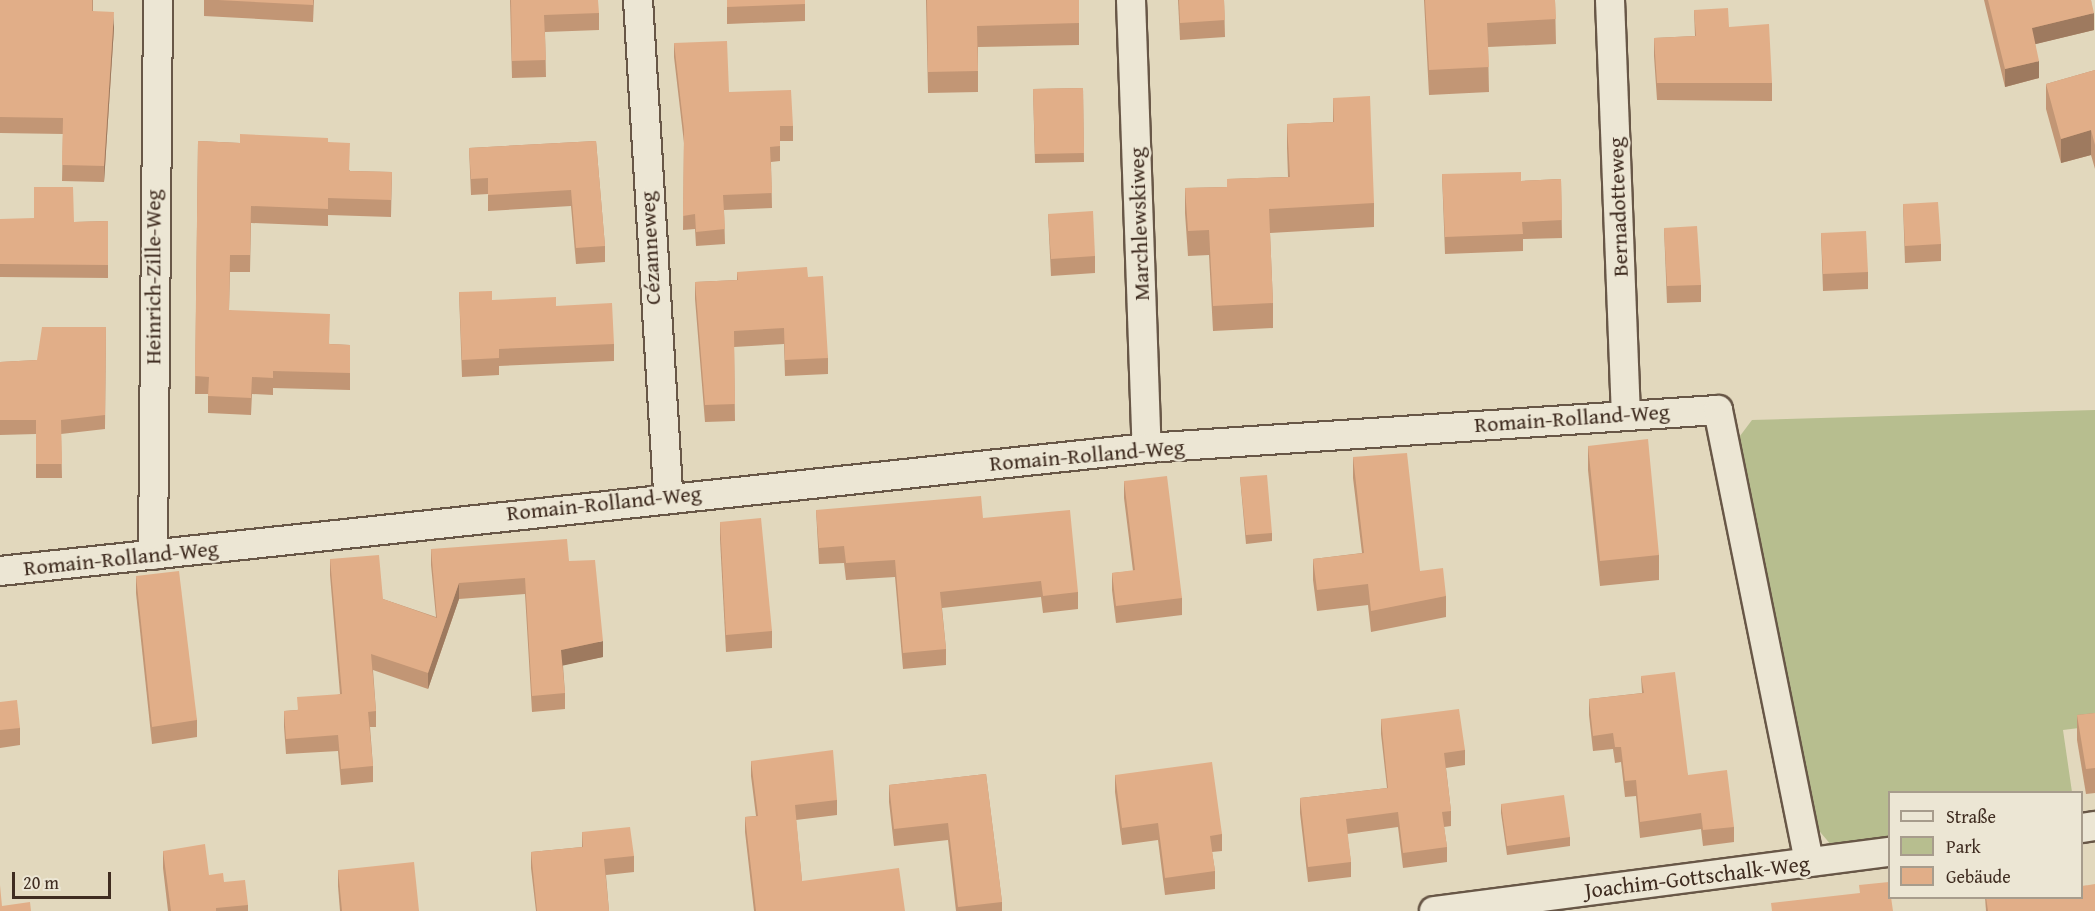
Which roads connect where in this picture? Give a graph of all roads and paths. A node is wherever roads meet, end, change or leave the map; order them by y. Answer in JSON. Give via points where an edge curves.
{"nodes":[{"id":1,"x":158,"y":0,"type":"edge"},
{"id":2,"x":638,"y":0,"type":"edge"},
{"id":3,"x":1131,"y":0,"type":"edge"},
{"id":4,"x":1610,"y":0,"type":"edge"},
{"id":5,"x":1626,"y":414,"type":"junction"},
{"id":6,"x":1148,"y":448,"type":"junction"},
{"id":7,"x":668,"y":496,"type":"junction"},
{"id":8,"x":153,"y":555,"type":"junction"},
{"id":9,"x":0,"y":571,"type":"edge"},
{"id":10,"x":1888,"y":852,"type":"edge"},
{"id":11,"x":1809,"y":862,"type":"junction"},
{"id":12,"x":1434,"y":911,"type":"edge"}],
"edges":[{"from":1,"to":8,"type":"street","name":"Heinrich-Zille-Weg"},
{"from":2,"to":7,"type":"street","name":"Cézanneweg"},
{"from":3,"to":6,"type":"street","name":"Marchlewskiweg"},
{"from":4,"to":5,"type":"street","name":"Bernadotteweg"},
{"from":5,"to":6,"type":"street","name":"Romain-Rolland-Weg"},
{"from":5,"to":11,"type":"street","name":"Romain-Rolland-Weg","via":[[1718,410]]},
{"from":6,"to":7,"type":"street","name":"Romain-Rolland-Weg"},
{"from":7,"to":8,"type":"street","name":"Romain-Rolland-Weg"},
{"from":8,"to":9,"type":"street","name":"Romain-Rolland-Weg"},
{"from":10,"to":11,"type":"street","name":"Joachim-Gottschalk-Weg"},
{"from":11,"to":12,"type":"street","name":"Joachim-Gottschalk-Weg"}]}
